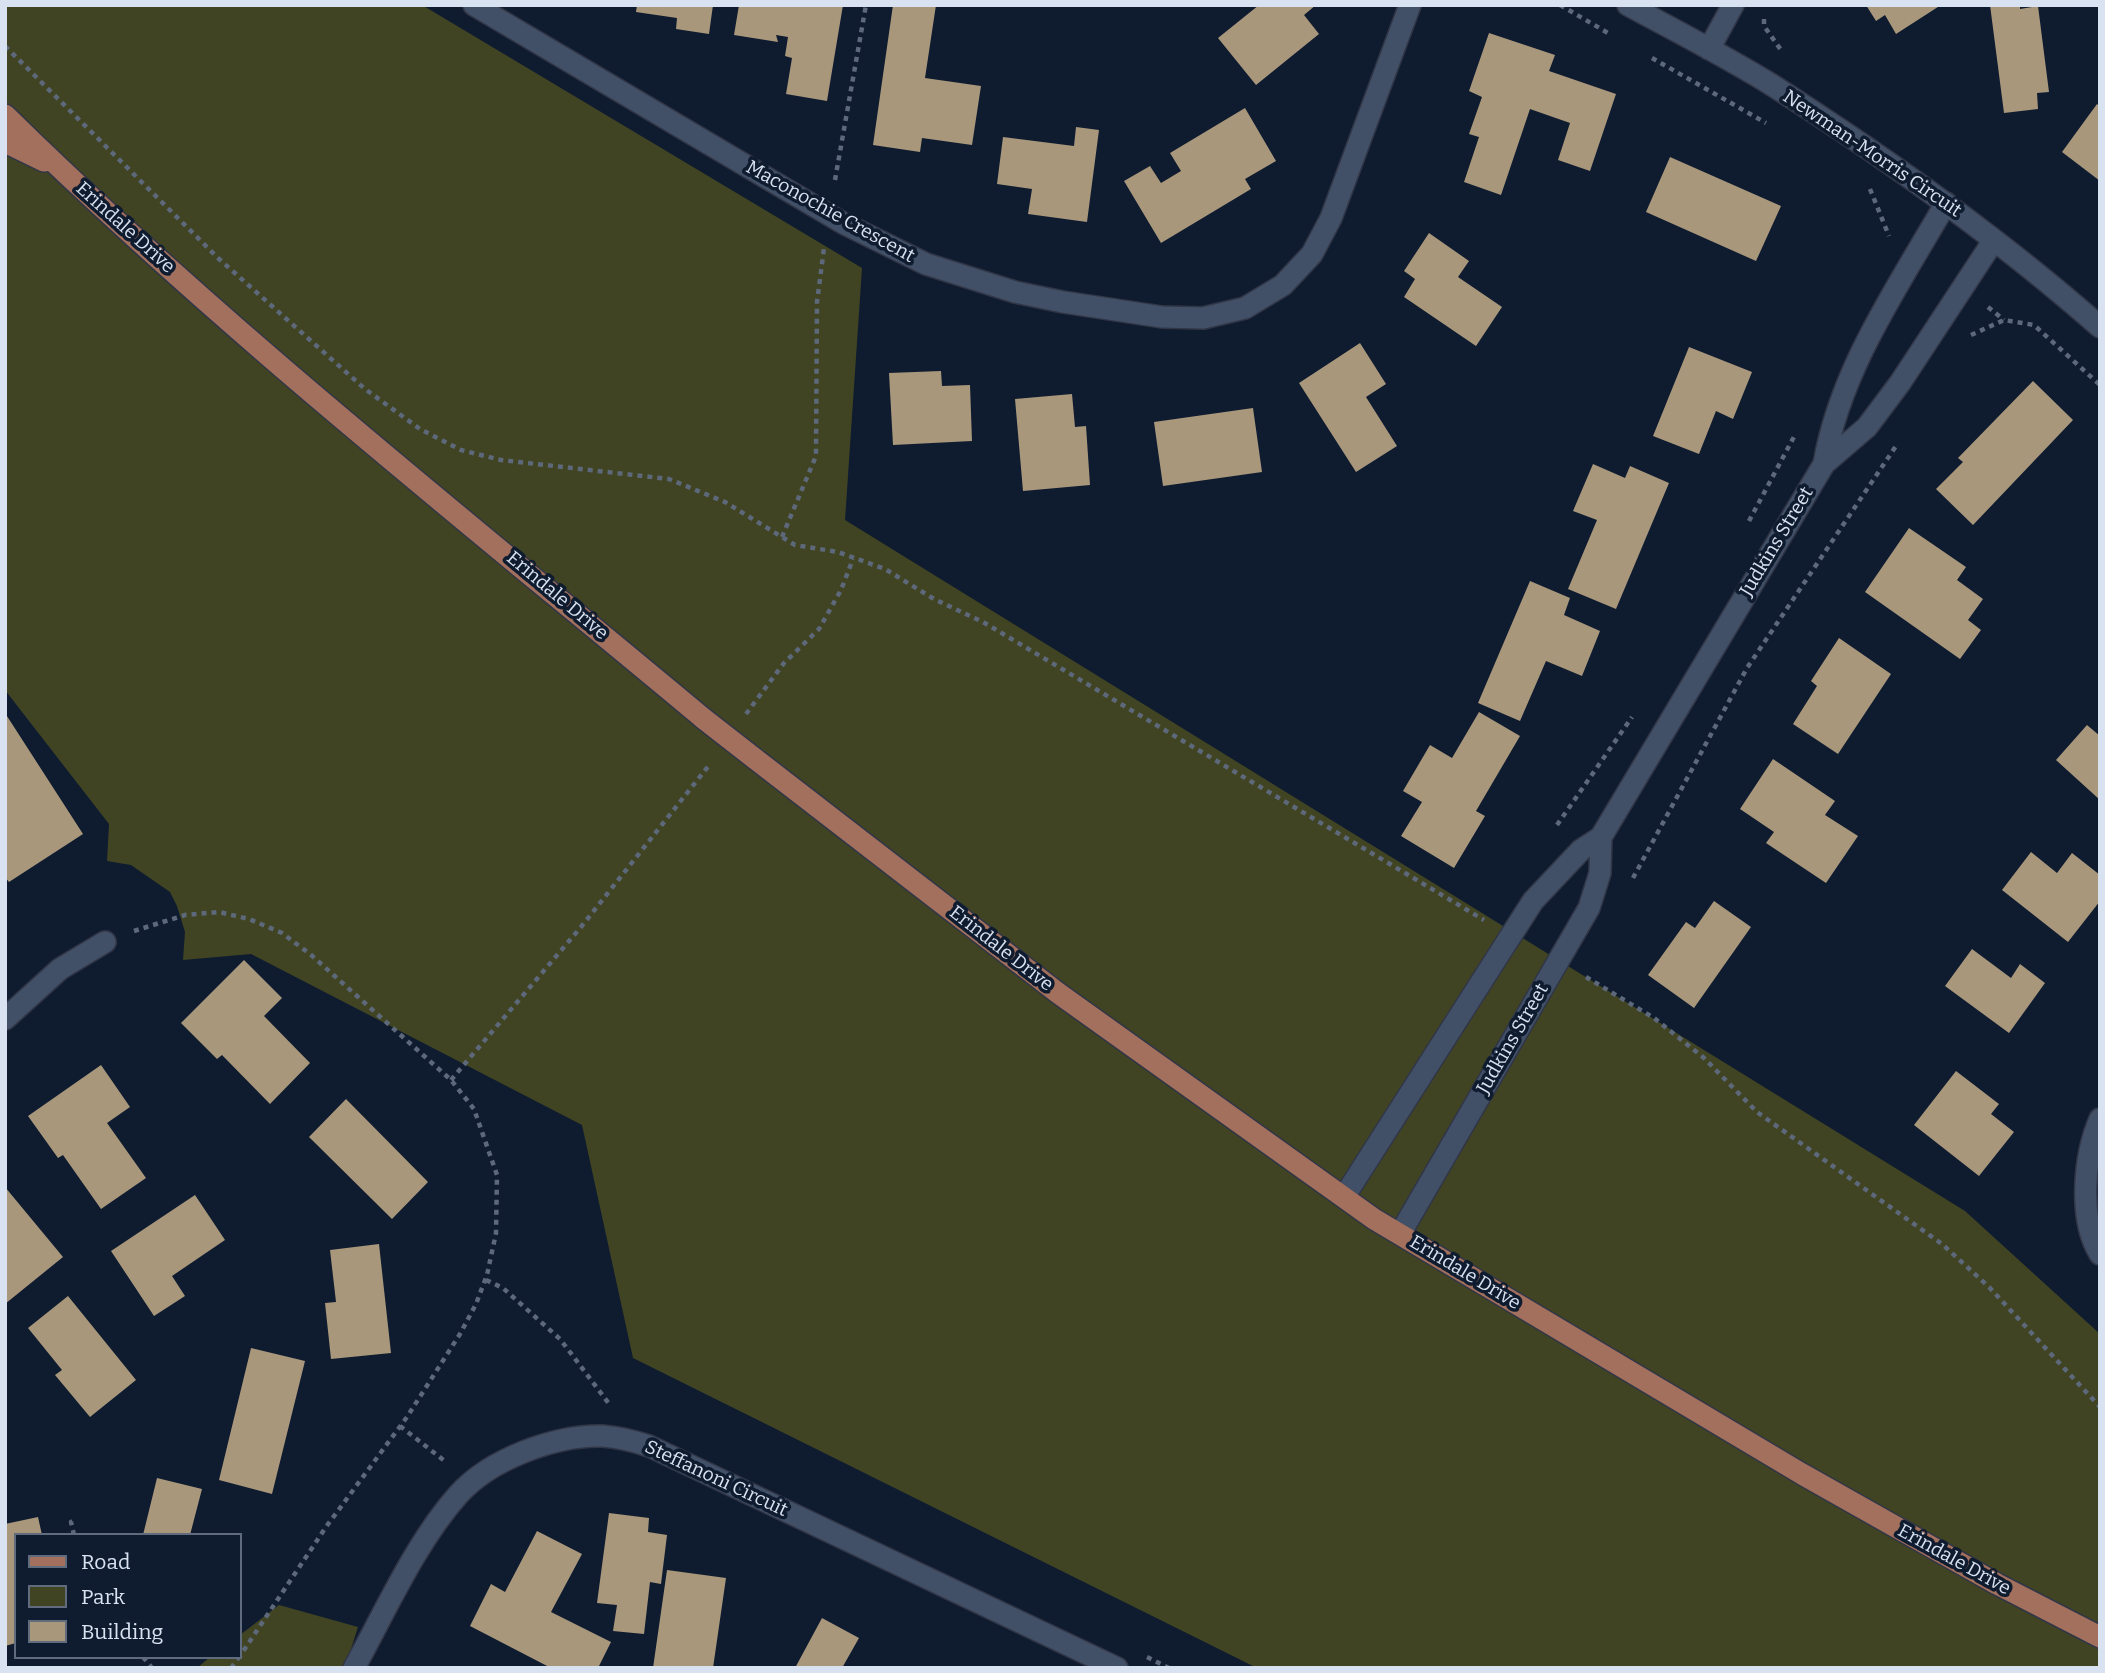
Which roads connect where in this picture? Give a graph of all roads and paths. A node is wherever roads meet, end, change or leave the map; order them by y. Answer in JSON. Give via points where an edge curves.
{"nodes":[{"id":1,"x":474,"y":5,"type":"edge"},
{"id":2,"x":866,"y":5,"type":"edge"},
{"id":3,"x":1410,"y":5,"type":"edge"},
{"id":4,"x":1560,"y":5,"type":"edge"},
{"id":5,"x":1628,"y":5,"type":"edge"},
{"id":6,"x":1733,"y":5,"type":"edge"},
{"id":7,"x":1618,"y":38,"type":"dead end"},
{"id":8,"x":5,"y":46,"type":"edge"},
{"id":9,"x":1709,"y":49,"type":"junction"},
{"id":10,"x":1641,"y":52,"type":"dead end"},
{"id":11,"x":5,"y":115,"type":"edge"},
{"id":12,"x":1769,"y":125,"type":"dead end"},
{"id":13,"x":5,"y":142,"type":"edge"},
{"id":14,"x":61,"y":170,"type":"junction"},
{"id":15,"x":1868,"y":184,"type":"dead end"},
{"id":16,"x":1946,"y":203,"type":"junction"},
{"id":17,"x":829,"y":214,"type":"junction"},
{"id":18,"x":1994,"y":240,"type":"junction"},
{"id":19,"x":1886,"y":244,"type":"dead end"},
{"id":20,"x":2100,"y":327,"type":"edge"},
{"id":21,"x":1969,"y":336,"type":"dead end"},
{"id":22,"x":2100,"y":385,"type":"edge"},
{"id":23,"x":1801,"y":422,"type":"dead end"},
{"id":24,"x":1900,"y":439,"type":"dead end"},
{"id":25,"x":1824,"y":464,"type":"junction"},
{"id":26,"x":1744,"y":530,"type":"dead end"},
{"id":27,"x":782,"y":537,"type":"junction"},
{"id":28,"x":853,"y":558,"type":"junction"},
{"id":29,"x":1632,"y":716,"type":"dead end"},
{"id":30,"x":743,"y":718,"type":"dead end"},
{"id":31,"x":711,"y":762,"type":"dead end"},
{"id":32,"x":1557,"y":825,"type":"dead end"},
{"id":33,"x":1601,"y":836,"type":"junction"},
{"id":34,"x":1628,"y":889,"type":"dead end"},
{"id":35,"x":1511,"y":936,"type":"junction"},
{"id":36,"x":105,"y":942,"type":"joint"},
{"id":37,"x":1558,"y":962,"type":"junction"},
{"id":38,"x":5,"y":1019,"type":"edge"},
{"id":39,"x":451,"y":1080,"type":"junction"},
{"id":40,"x":2100,"y":1119,"type":"edge"},
{"id":41,"x":1343,"y":1197,"type":"junction"},
{"id":42,"x":1400,"y":1234,"type":"junction"},
{"id":43,"x":2100,"y":1254,"type":"edge"},
{"id":44,"x":486,"y":1280,"type":"junction"},
{"id":45,"x":2100,"y":1407,"type":"edge"},
{"id":46,"x":613,"y":1410,"type":"dead end"},
{"id":47,"x":400,"y":1426,"type":"junction"},
{"id":48,"x":469,"y":1486,"type":"junction"},
{"id":49,"x":76,"y":1519,"type":"dead end"},
{"id":50,"x":74,"y":1533,"type":"edge"},
{"id":51,"x":2100,"y":1637,"type":"edge"},
{"id":52,"x":242,"y":1653,"type":"edge"},
{"id":53,"x":354,"y":1668,"type":"edge"},
{"id":54,"x":1116,"y":1668,"type":"edge"}],
"edges":[{"from":1,"to":17,"type":"street","name":"Maconochie Crescent"},
{"from":2,"to":17,"type":"path"},
{"from":3,"to":17,"type":"street","name":"Maconochie Crescent","via":[[1331,218],[1312,254],[1283,285],[1245,308],[1203,318],[1162,317],[1015,292],[926,264]]},
{"from":4,"to":7,"type":"path"},
{"from":5,"to":9,"type":"street","name":"Newman-Morris Circuit"},
{"from":6,"to":9,"type":"street"},
{"from":8,"to":27,"type":"path","via":[[218,258],[365,389],[420,429],[461,450],[501,460],[669,479],[725,502]]},
{"from":9,"to":16,"type":"street","name":"Newman-Morris Circuit","via":[[1771,85]]},
{"from":10,"to":12,"type":"path"},
{"from":11,"to":14,"type":"main road","name":"Erindale Drive"},
{"from":13,"to":14,"type":"main road"},
{"from":14,"to":41,"type":"main road","name":"Erindale Drive","bridge":true,"via":[[219,314],[704,719],[1058,993]]},
{"from":15,"to":19,"type":"path","via":[[1889,233]]},
{"from":16,"to":18,"type":"street","name":"Newman-Morris Circuit"},
{"from":16,"to":25,"type":"street","name":"Judkins Street","via":[[1860,355],[1829,436]]},
{"from":17,"to":27,"type":"path","via":[[817,302],[816,456]]},
{"from":18,"to":20,"type":"street","name":"Newman-Morris Circuit"},
{"from":18,"to":25,"type":"street","name":"Judkins Street","via":[[1867,427]]},
{"from":21,"to":22,"type":"path","via":[[2004,320],[2034,324]]},
{"from":23,"to":26,"type":"path"},
{"from":24,"to":34,"type":"path","via":[[1747,668]]},
{"from":25,"to":33,"type":"street","name":"Judkins Street"},
{"from":27,"to":28,"type":"path","via":[[795,545]]},
{"from":28,"to":30,"type":"path","via":[[819,629],[784,663]]},
{"from":28,"to":35,"type":"path","via":[[885,569],[934,600],[983,622]]},
{"from":29,"to":32,"type":"path"},
{"from":31,"to":39,"type":"path","via":[[581,927]]},
{"from":33,"to":35,"type":"street","name":"Judkins Street","via":[[1581,850],[1533,901]]},
{"from":33,"to":37,"type":"street","name":"Judkins Street","via":[[1600,873],[1589,908]]},
{"from":35,"to":41,"type":"street","name":"Judkins Street"},
{"from":36,"to":38,"type":"street","via":[[60,969]]},
{"from":36,"to":39,"type":"path","via":[[185,915],[219,912],[249,919],[282,933],[310,954]]},
{"from":37,"to":42,"type":"street","name":"Judkins Street"},
{"from":37,"to":45,"type":"path","via":[[1654,1018],[1704,1058],[1757,1112],[1942,1244],[1989,1287]]},
{"from":39,"to":44,"type":"path","via":[[474,1109],[497,1175],[496,1233]]},
{"from":40,"to":43,"type":"street","via":[[2085,1176],[2088,1225]]},
{"from":41,"to":42,"type":"main road","name":"Erindale Drive"},
{"from":42,"to":51,"type":"main road","name":"Erindale Drive","via":[[1802,1474]]},
{"from":44,"to":46,"type":"path","via":[[503,1288],[560,1339]]},
{"from":44,"to":47,"type":"path","via":[[460,1334]]},
{"from":47,"to":48,"type":"path"},
{"from":47,"to":52,"type":"path"},
{"from":48,"to":53,"type":"street","name":"Steffanoni Circuit","via":[[428,1534]]},
{"from":48,"to":54,"type":"street","name":"Steffanoni Circuit","via":[[502,1461],[551,1441],[602,1436],[627,1439]]},
{"from":49,"to":50,"type":"path","via":[[71,1522]]}]}
